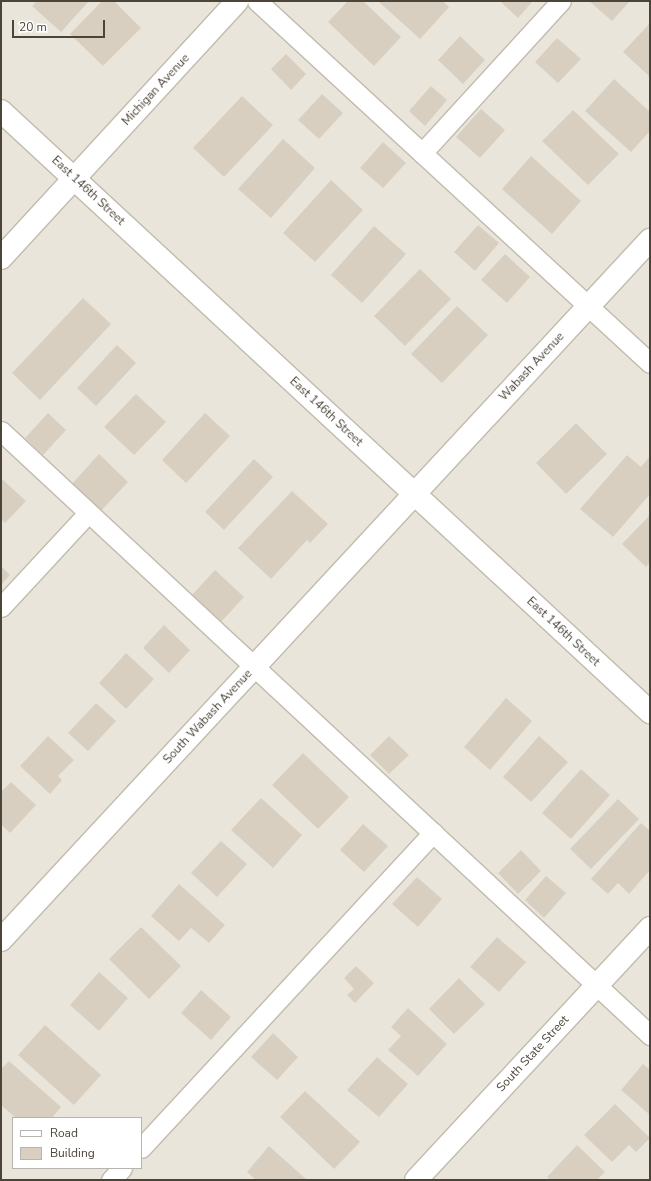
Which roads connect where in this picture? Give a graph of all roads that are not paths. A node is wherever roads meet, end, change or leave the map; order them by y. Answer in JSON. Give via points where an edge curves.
{"nodes":[{"id":1,"x":237,"y":1,"type":"edge"},
{"id":2,"x":257,"y":1,"type":"edge"},
{"id":3,"x":561,"y":1,"type":"edge"},
{"id":4,"x":1,"y":111,"type":"edge"},
{"id":5,"x":422,"y":153,"type":"junction"},
{"id":6,"x":74,"y":179,"type":"junction"},
{"id":7,"x":650,"y":240,"type":"edge"},
{"id":8,"x":1,"y":258,"type":"edge"},
{"id":9,"x":589,"y":306,"type":"junction"},
{"id":10,"x":650,"y":363,"type":"edge"},
{"id":11,"x":1,"y":431,"type":"edge"},
{"id":12,"x":414,"y":494,"type":"junction"},
{"id":13,"x":88,"y":513,"type":"junction"},
{"id":14,"x":1,"y":607,"type":"edge"},
{"id":15,"x":254,"y":667,"type":"junction"},
{"id":16,"x":650,"y":712,"type":"edge"},
{"id":17,"x":433,"y":833,"type":"junction"},
{"id":18,"x":650,"y":928,"type":"edge"},
{"id":19,"x":1,"y":940,"type":"edge"},
{"id":20,"x":596,"y":986,"type":"junction"},
{"id":21,"x":650,"y":1035,"type":"edge"},
{"id":22,"x":142,"y":1147,"type":"edge"},
{"id":23,"x":121,"y":1169,"type":"edge"},
{"id":24,"x":111,"y":1180,"type":"edge"},
{"id":25,"x":416,"y":1180,"type":"edge"}],
"edges":[{"from":1,"to":6,"type":"street","name":"Michigan Avenue"},
{"from":2,"to":5,"type":"lane"},
{"from":3,"to":5,"type":"lane"},
{"from":4,"to":6,"type":"street","name":"East 146th Street"},
{"from":5,"to":9,"type":"lane"},
{"from":6,"to":8,"type":"street","name":"Michigan Avenue"},
{"from":6,"to":12,"type":"street","name":"East 146th Street"},
{"from":7,"to":9,"type":"street","name":"Wabash Avenue"},
{"from":9,"to":10,"type":"lane"},
{"from":9,"to":12,"type":"street","name":"Wabash Avenue"},
{"from":11,"to":13,"type":"lane"},
{"from":12,"to":15,"type":"street","name":"South Wabash Avenue"},
{"from":12,"to":16,"type":"street","name":"East 146th Street"},
{"from":13,"to":14,"type":"lane"},
{"from":13,"to":15,"type":"lane"},
{"from":15,"to":17,"type":"lane"},
{"from":15,"to":19,"type":"street","name":"South Wabash Avenue"},
{"from":17,"to":20,"type":"lane"},
{"from":17,"to":22,"type":"lane"},
{"from":18,"to":20,"type":"street","name":"South State Street"},
{"from":20,"to":21,"type":"lane"},
{"from":20,"to":25,"type":"street","name":"South State Street"},
{"from":23,"to":24,"type":"lane"}]}
